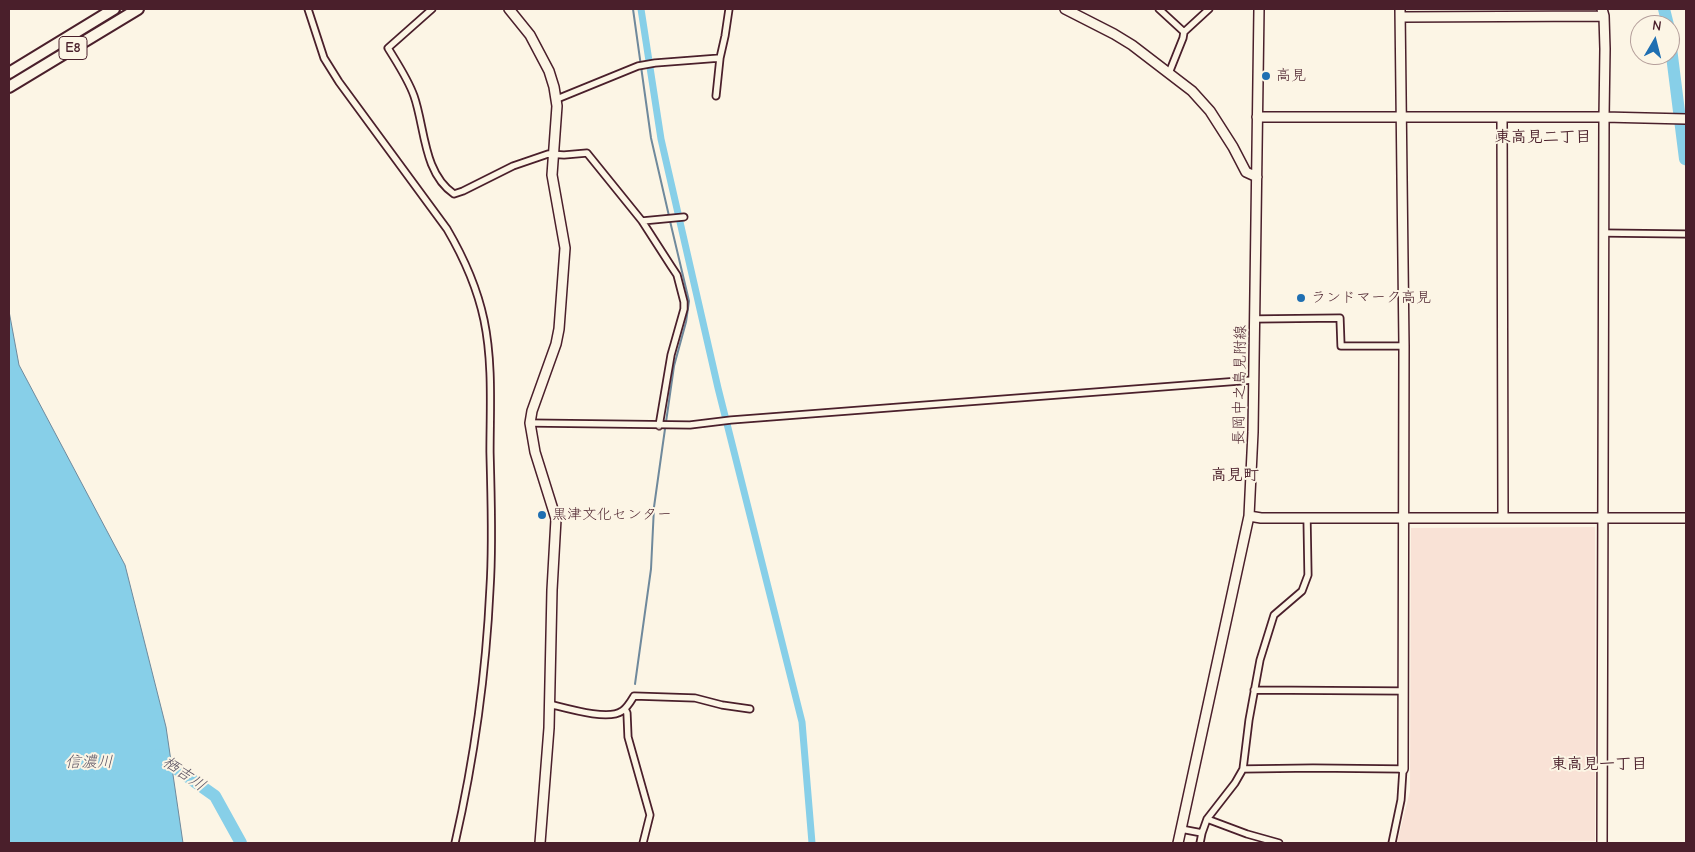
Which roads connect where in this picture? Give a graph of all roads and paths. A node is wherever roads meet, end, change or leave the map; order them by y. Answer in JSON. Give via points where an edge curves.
{"nodes":[{"id":1,"x":114,"y":9,"type":"edge"},
{"id":2,"x":138,"y":9,"type":"edge"},
{"id":3,"x":308,"y":9,"type":"edge"},
{"id":4,"x":432,"y":9,"type":"edge"},
{"id":5,"x":509,"y":9,"type":"edge"},
{"id":6,"x":729,"y":9,"type":"edge"},
{"id":7,"x":1065,"y":9,"type":"edge"},
{"id":8,"x":1159,"y":9,"type":"edge"},
{"id":9,"x":1209,"y":9,"type":"edge"},
{"id":10,"x":1259,"y":9,"type":"edge"},
{"id":11,"x":1603,"y":12,"type":"edge"},
{"id":12,"x":1400,"y":13,"type":"edge"},
{"id":13,"x":1184,"y":32,"type":"junction"},
{"id":14,"x":720,"y":58,"type":"junction"},
{"id":15,"x":9,"y":73,"type":"edge"},
{"id":16,"x":1169,"y":73,"type":"junction"},
{"id":17,"x":9,"y":87,"type":"edge"},
{"id":18,"x":716,"y":96,"type":"dead end"},
{"id":19,"x":557,"y":99,"type":"junction"},
{"id":20,"x":1258,"y":117,"type":"junction"},
{"id":21,"x":1401,"y":117,"type":"junction"},
{"id":22,"x":1502,"y":117,"type":"junction"},
{"id":23,"x":1604,"y":117,"type":"junction"},
{"id":24,"x":1686,"y":119,"type":"edge"},
{"id":25,"x":554,"y":153,"type":"junction"},
{"id":26,"x":1257,"y":177,"type":"junction"},
{"id":27,"x":684,"y":217,"type":"dead end"},
{"id":28,"x":642,"y":221,"type":"junction"},
{"id":29,"x":1603,"y":234,"type":"junction"},
{"id":30,"x":1686,"y":234,"type":"edge"},
{"id":31,"x":1255,"y":319,"type":"junction"},
{"id":32,"x":1404,"y":346,"type":"junction"},
{"id":33,"x":1254,"y":380,"type":"junction"},
{"id":34,"x":530,"y":423,"type":"junction"},
{"id":35,"x":659,"y":426,"type":"junction"},
{"id":36,"x":1249,"y":516,"type":"junction"},
{"id":37,"x":1307,"y":517,"type":"junction"},
{"id":38,"x":1404,"y":517,"type":"junction"},
{"id":39,"x":1504,"y":517,"type":"junction"},
{"id":40,"x":1603,"y":518,"type":"junction"},
{"id":41,"x":1686,"y":518,"type":"edge"},
{"id":42,"x":1254,"y":690,"type":"junction"},
{"id":43,"x":1403,"y":691,"type":"junction"},
{"id":44,"x":549,"y":704,"type":"junction"},
{"id":45,"x":625,"y":709,"type":"junction"},
{"id":46,"x":750,"y":709,"type":"dead end"},
{"id":47,"x":1243,"y":769,"type":"junction"},
{"id":48,"x":1403,"y":769,"type":"junction"},
{"id":49,"x":1207,"y":819,"type":"junction"},
{"id":50,"x":1181,"y":829,"type":"junction"},
{"id":51,"x":1202,"y":833,"type":"junction"},
{"id":52,"x":455,"y":843,"type":"edge"},
{"id":53,"x":540,"y":843,"type":"edge"},
{"id":54,"x":643,"y":843,"type":"edge"},
{"id":55,"x":1178,"y":843,"type":"edge"},
{"id":56,"x":1200,"y":843,"type":"edge"},
{"id":57,"x":1279,"y":843,"type":"edge"},
{"id":58,"x":1392,"y":843,"type":"edge"},
{"id":59,"x":1602,"y":843,"type":"edge"}],
"edges":[{"from":1,"to":15,"type":"highway","number":"E8"},
{"from":2,"to":17,"type":"highway","number":"E8"},
{"from":3,"to":52,"type":"street","via":[[329,66],[456,244],[475,288],[484,322],[489,376],[490,587],[480,704]]},
{"from":4,"to":25,"type":"street","via":[[388,48],[413,93],[432,163],[449,191],[454,194],[463,191],[513,166]]},
{"from":5,"to":19,"type":"street","via":[[530,35],[549,71]]},
{"from":6,"to":14,"type":"street"},
{"from":7,"to":16,"type":"street","via":[[1120,38]]},
{"from":8,"to":13,"type":"street"},
{"from":9,"to":13,"type":"street"},
{"from":10,"to":20,"type":"street","name":"長岡中之島見附線"},
{"from":11,"to":12,"type":"street"},
{"from":11,"to":23,"type":"street"},
{"from":12,"to":21,"type":"street"},
{"from":13,"to":16,"type":"street"},
{"from":14,"to":18,"type":"street"},
{"from":14,"to":19,"type":"street","via":[[638,66]]},
{"from":16,"to":26,"type":"street","via":[[1210,111],[1246,172]]},
{"from":19,"to":25,"type":"street"},
{"from":20,"to":21,"type":"street"},
{"from":20,"to":26,"type":"street","name":"長岡中之島見附線"},
{"from":21,"to":22,"type":"street"},
{"from":21,"to":32,"type":"street"},
{"from":22,"to":23,"type":"street"},
{"from":22,"to":39,"type":"street"},
{"from":23,"to":24,"type":"street"},
{"from":23,"to":29,"type":"street"},
{"from":25,"to":28,"type":"street","via":[[587,153]]},
{"from":25,"to":34,"type":"street","via":[[553,181],[565,248],[559,329]]},
{"from":26,"to":31,"type":"street","name":"長岡中之島見附線"},
{"from":27,"to":28,"type":"street"},
{"from":28,"to":35,"type":"street","via":[[677,275],[684,302]]},
{"from":29,"to":30,"type":"street"},
{"from":29,"to":40,"type":"street"},
{"from":31,"to":32,"type":"street","via":[[1340,318],[1341,346]]},
{"from":31,"to":33,"type":"street","name":"長岡中之島見附線"},
{"from":32,"to":38,"type":"street"},
{"from":33,"to":35,"type":"street"},
{"from":33,"to":36,"type":"street","name":"長岡中之島見附線"},
{"from":34,"to":35,"type":"street"},
{"from":34,"to":44,"type":"street","via":[[535,452],[556,519]]},
{"from":36,"to":37,"type":"street"},
{"from":36,"to":50,"type":"street","name":"長岡中之島見附線"},
{"from":37,"to":38,"type":"street"},
{"from":37,"to":42,"type":"street","via":[[1306,583],[1296,597],[1274,615]]},
{"from":38,"to":39,"type":"street"},
{"from":38,"to":43,"type":"street"},
{"from":39,"to":40,"type":"street"},
{"from":40,"to":41,"type":"street"},
{"from":40,"to":59,"type":"street"},
{"from":42,"to":43,"type":"street"},
{"from":42,"to":47,"type":"street"},
{"from":43,"to":48,"type":"street"},
{"from":44,"to":45,"type":"street","via":[[614,715]]},
{"from":44,"to":53,"type":"street"},
{"from":45,"to":46,"type":"street","via":[[634,696],[696,698]]},
{"from":45,"to":54,"type":"street","via":[[628,737],[650,815]]},
{"from":47,"to":48,"type":"street"},
{"from":47,"to":49,"type":"street","via":[[1231,790]]},
{"from":48,"to":58,"type":"street","via":[[1401,800]]},
{"from":49,"to":51,"type":"street"},
{"from":49,"to":57,"type":"street"},
{"from":50,"to":51,"type":"street"},
{"from":50,"to":55,"type":"street","name":"長岡中之島見附線"},
{"from":51,"to":56,"type":"street"}]}
